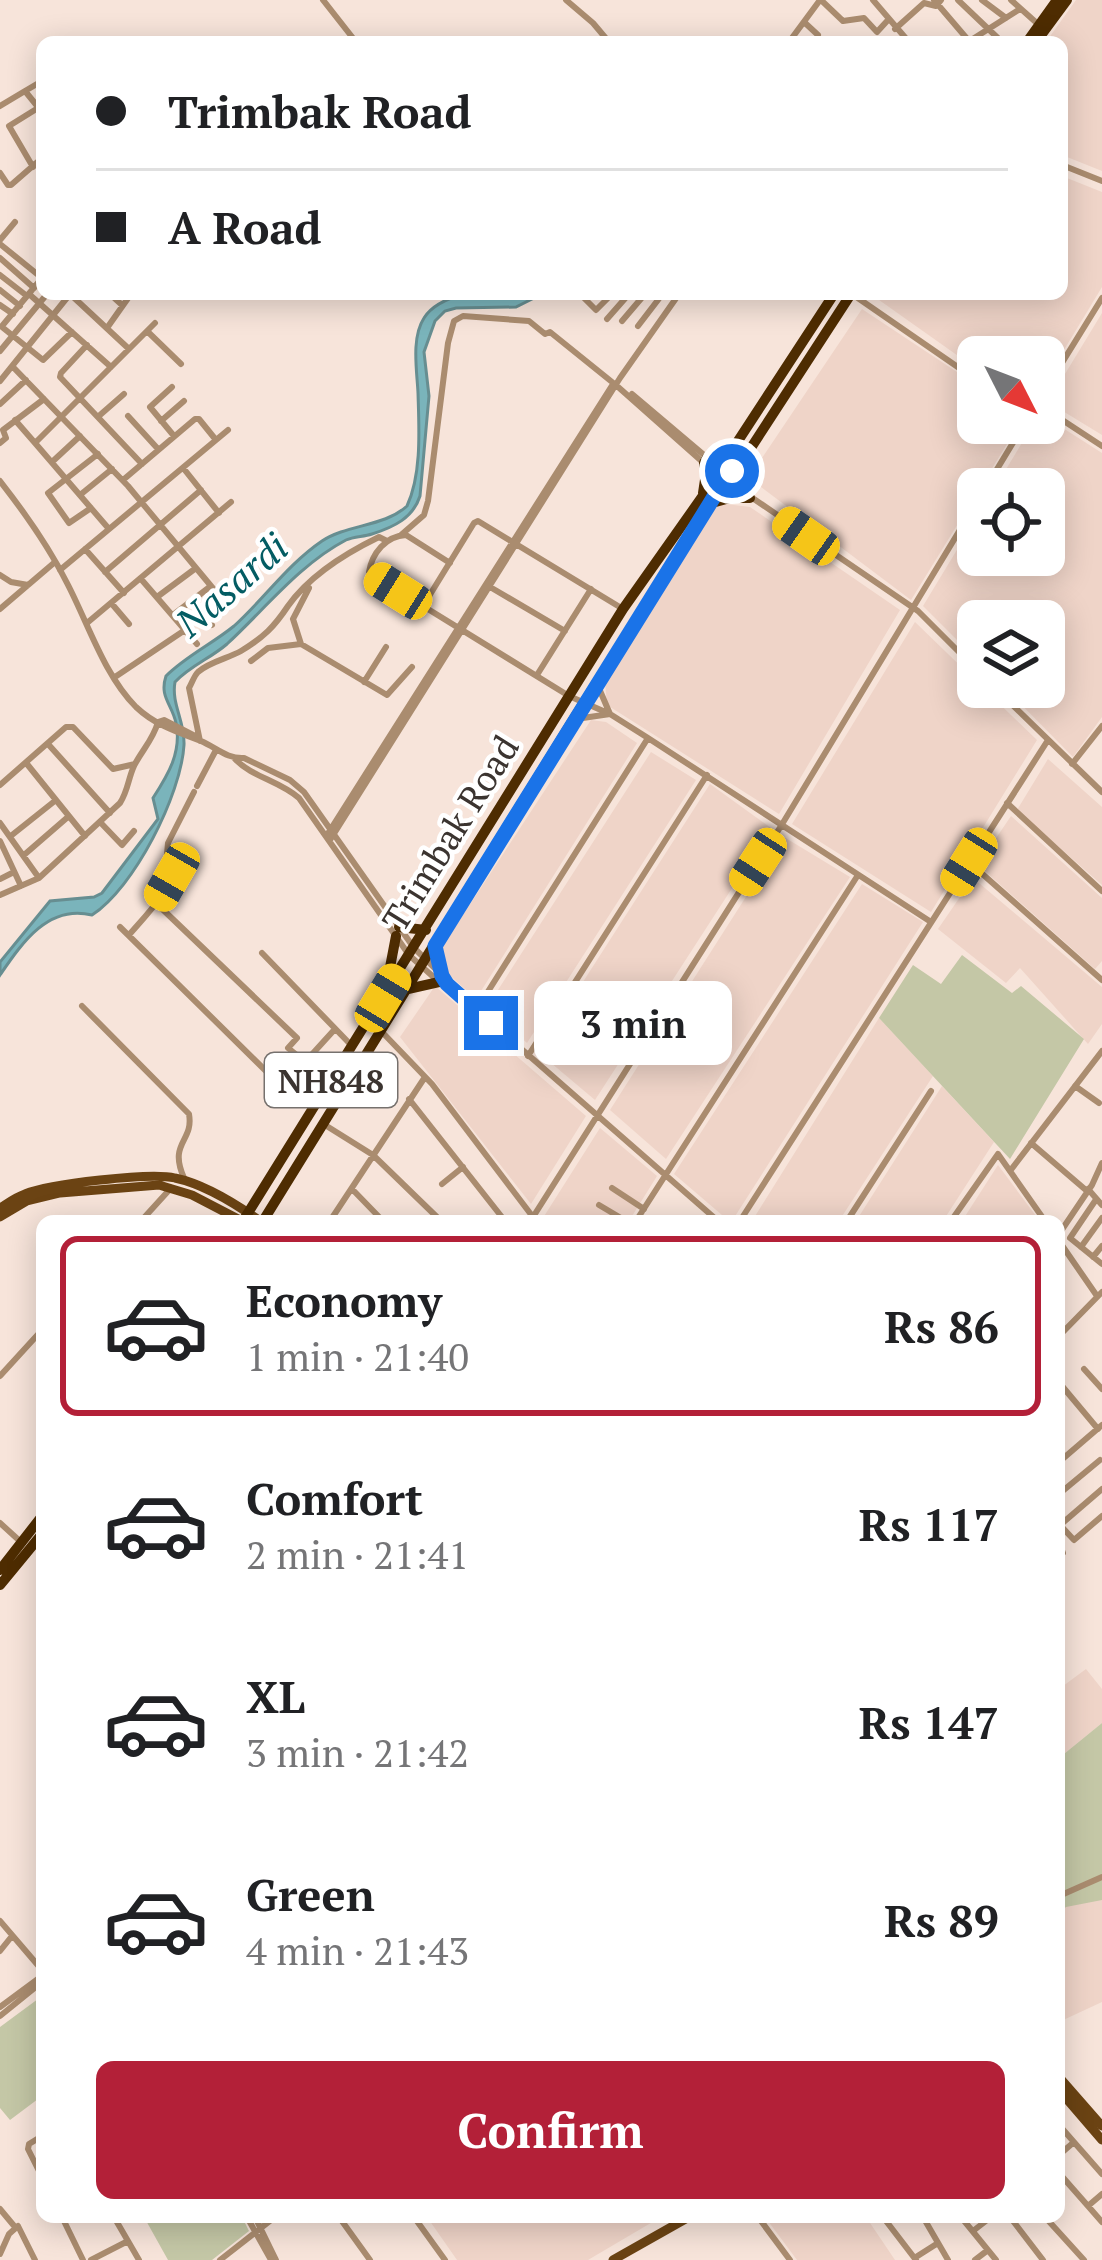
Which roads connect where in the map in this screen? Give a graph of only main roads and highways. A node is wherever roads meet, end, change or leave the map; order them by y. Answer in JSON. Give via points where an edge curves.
{"nodes":[{"id":1,"x":1057,"y":0,"type":"edge"},
{"id":2,"x":1067,"y":0,"type":"edge"},
{"id":3,"x":1031,"y":36,"type":"edge"},
{"id":4,"x":1040,"y":36,"type":"edge"},
{"id":5,"x":831,"y":300,"type":"edge"},
{"id":6,"x":847,"y":300,"type":"edge"},
{"id":7,"x":737,"y":445,"type":"junction"},
{"id":8,"x":744,"y":458,"type":"junction"},
{"id":9,"x":723,"y":477,"type":"junction"},
{"id":10,"x":706,"y":501,"type":"junction"},
{"id":11,"x":425,"y":930,"type":"junction"},
{"id":12,"x":435,"y":946,"type":"junction"},
{"id":13,"x":408,"y":989,"type":"junction"},
{"id":14,"x":383,"y":998,"type":"junction"},
{"id":15,"x":0,"y":1208,"type":"edge"},
{"id":16,"x":242,"y":1215,"type":"edge"},
{"id":17,"x":269,"y":1215,"type":"edge"},
{"id":18,"x":0,"y":1217,"type":"edge"},
{"id":19,"x":36,"y":1524,"type":"edge"},
{"id":20,"x":36,"y":1541,"type":"edge"},
{"id":21,"x":0,"y":1570,"type":"edge"},
{"id":22,"x":0,"y":1586,"type":"edge"},
{"id":23,"x":1065,"y":2084,"type":"edge"},
{"id":24,"x":1065,"y":2097,"type":"edge"},
{"id":25,"x":1102,"y":2126,"type":"edge"},
{"id":26,"x":1102,"y":2140,"type":"edge"},
{"id":27,"x":667,"y":2223,"type":"edge"},
{"id":28,"x":678,"y":2223,"type":"edge"},
{"id":29,"x":602,"y":2260,"type":"edge"},
{"id":30,"x":613,"y":2260,"type":"edge"}],
"edges":[{"from":1,"to":3,"type":"highway"},
{"from":2,"to":4,"type":"highway"},
{"from":5,"to":7,"type":"highway","name":"Trimbak Road"},
{"from":6,"to":8,"type":"highway","name":"Trimbak Road"},
{"from":7,"to":9,"type":"highway","name":"Trimbak Road"},
{"from":7,"to":10,"type":"highway","via":[[706,461]]},
{"from":8,"to":9,"type":"highway","name":"Trimbak Road"},
{"from":8,"to":10,"type":"highway","via":[[749,498]]},
{"from":9,"to":10,"type":"highway","name":"Trimbak Road"},
{"from":10,"to":11,"type":"highway","name":"Trimbak Road","number":"NH848","via":[[623,609]]},
{"from":10,"to":12,"type":"highway","name":"Trimbak Road"},
{"from":11,"to":14,"type":"highway","name":"Trimbak Road","number":"NH848"},
{"from":11,"to":14,"type":"highway","via":[[397,931]]},
{"from":12,"to":13,"type":"highway","name":"Trimbak Road"},
{"from":12,"to":13,"type":"highway","via":[[443,981]]},
{"from":13,"to":17,"type":"highway","name":"Trimbak Road","number":"NH848"},
{"from":14,"to":16,"type":"highway","name":"Trimbak Road","number":"NH848"},
{"from":15,"to":16,"type":"main road","via":[[50,1187],[153,1176],[186,1181]]},
{"from":16,"to":18,"type":"main road","via":[[171,1187],[140,1186],[60,1193]]},
{"from":19,"to":21,"type":"highway"},
{"from":20,"to":22,"type":"highway"},
{"from":23,"to":25,"type":"main road"},
{"from":24,"to":26,"type":"main road"},
{"from":27,"to":29,"type":"main road"},
{"from":28,"to":30,"type":"main road"}]}
